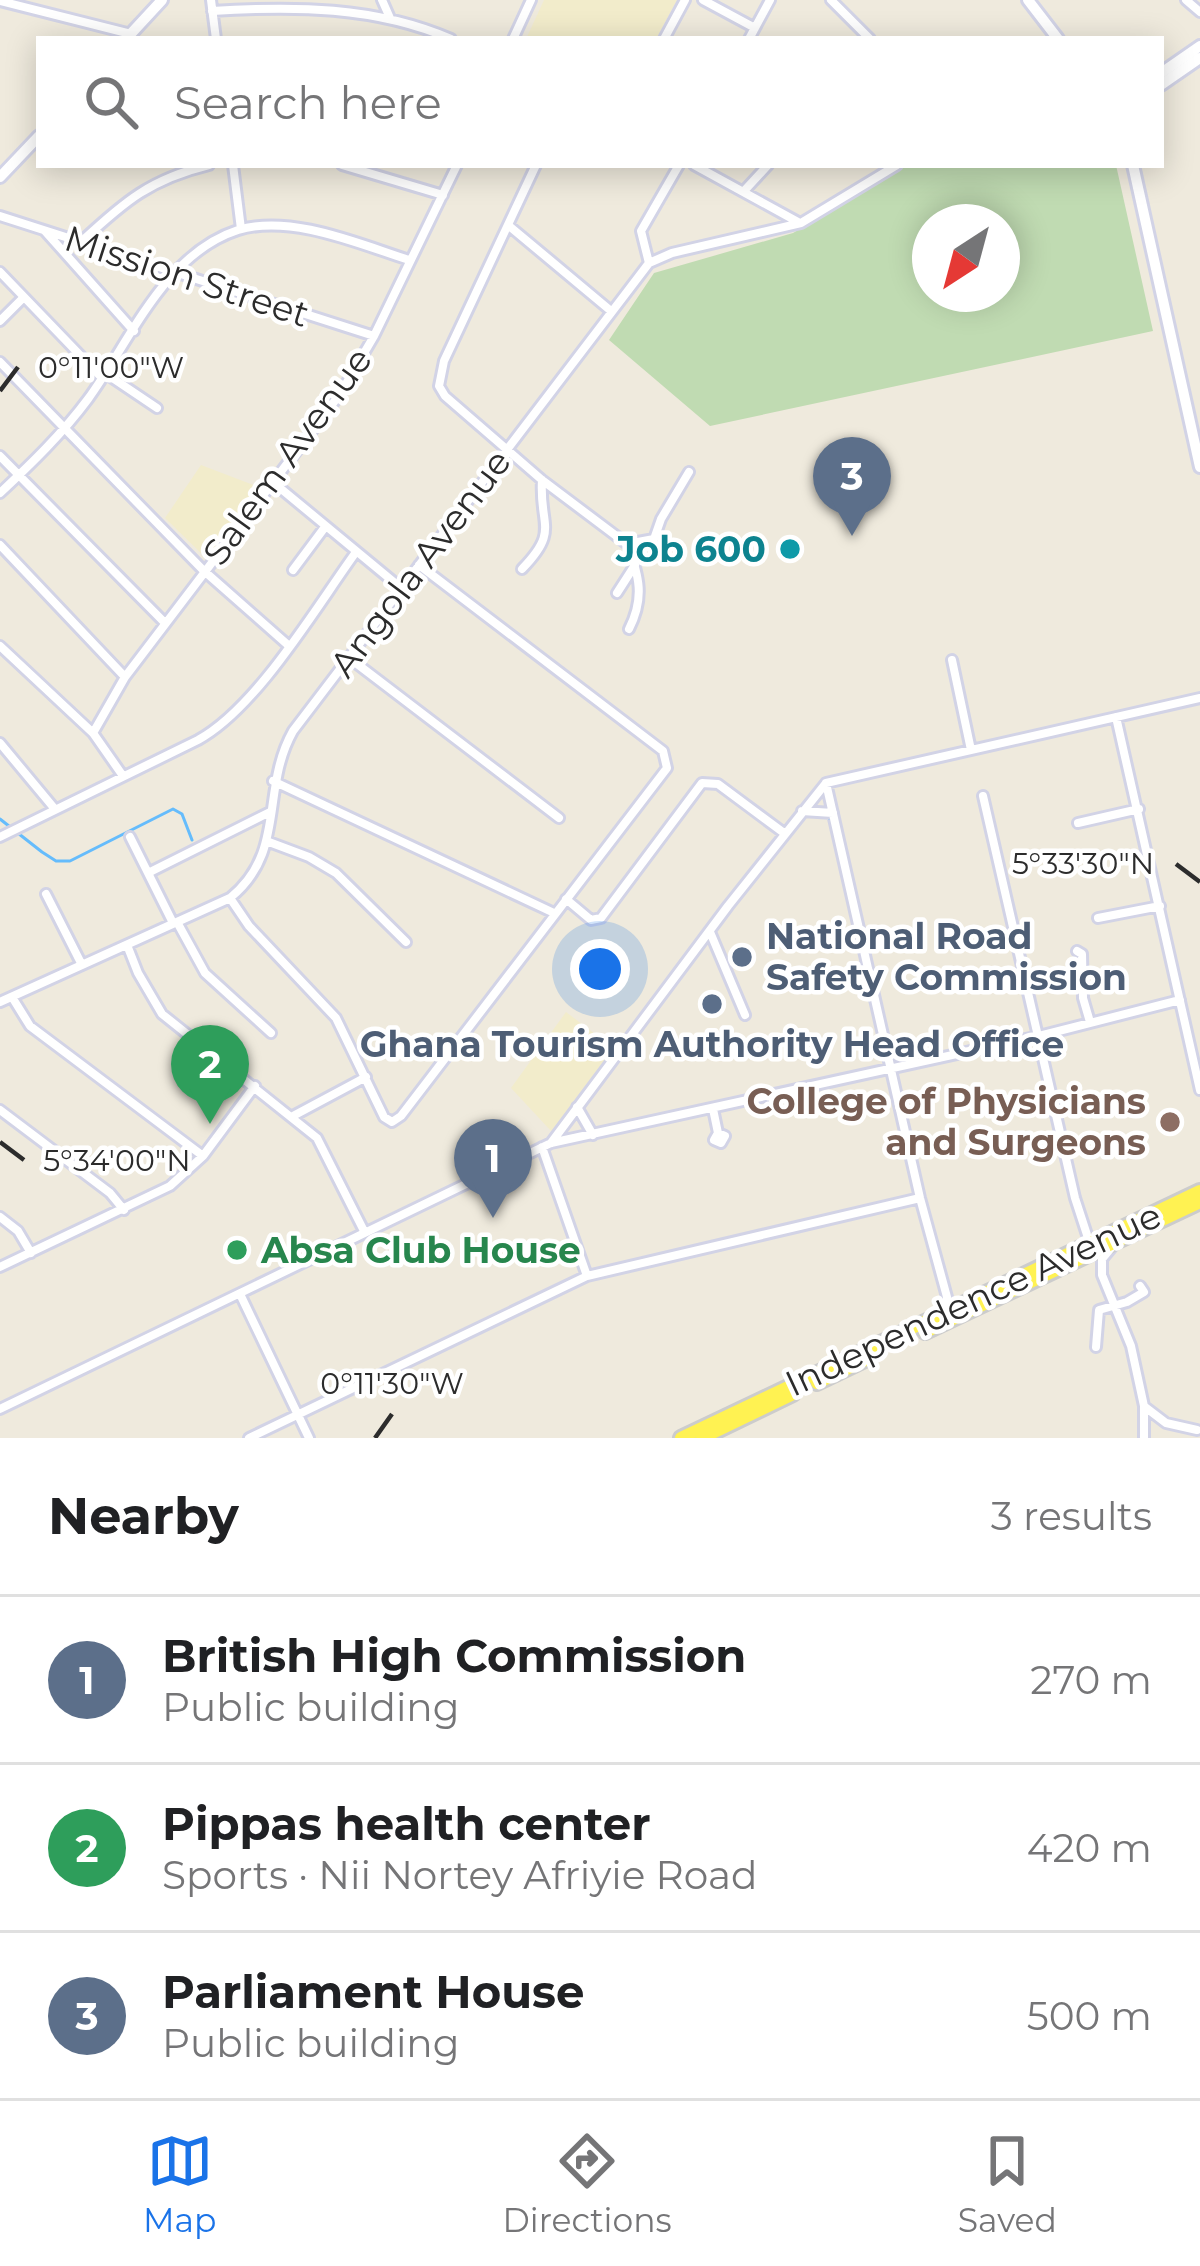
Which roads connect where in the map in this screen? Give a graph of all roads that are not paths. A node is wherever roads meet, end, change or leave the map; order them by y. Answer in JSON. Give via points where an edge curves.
{"nodes":[{"id":1,"x":163,"y":0,"type":"edge"},
{"id":2,"x":211,"y":0,"type":"edge"},
{"id":3,"x":382,"y":0,"type":"edge"},
{"id":4,"x":531,"y":0,"type":"edge"},
{"id":5,"x":685,"y":0,"type":"edge"},
{"id":6,"x":703,"y":0,"type":"edge"},
{"id":7,"x":770,"y":0,"type":"edge"},
{"id":8,"x":831,"y":0,"type":"edge"},
{"id":9,"x":1028,"y":0,"type":"edge"},
{"id":10,"x":1186,"y":0,"type":"edge"},
{"id":11,"x":0,"y":1,"type":"edge"},
{"id":12,"x":212,"y":11,"type":"junction"},
{"id":13,"x":1200,"y":12,"type":"edge"},
{"id":14,"x":391,"y":19,"type":"junction"},
{"id":15,"x":755,"y":28,"type":"junction"},
{"id":16,"x":124,"y":36,"type":"edge"},
{"id":17,"x":129,"y":36,"type":"edge"},
{"id":18,"x":216,"y":36,"type":"edge"},
{"id":19,"x":442,"y":36,"type":"edge"},
{"id":20,"x":514,"y":36,"type":"edge"},
{"id":21,"x":666,"y":36,"type":"edge"},
{"id":22,"x":751,"y":36,"type":"edge"},
{"id":23,"x":866,"y":36,"type":"edge"},
{"id":24,"x":1059,"y":36,"type":"edge"},
{"id":25,"x":1200,"y":46,"type":"edge"},
{"id":26,"x":1200,"y":58,"type":"edge"},
{"id":27,"x":1164,"y":71,"type":"edge"},
{"id":28,"x":1164,"y":83,"type":"edge"},
{"id":29,"x":36,"y":139,"type":"edge"},
{"id":30,"x":198,"y":168,"type":"edge"},
{"id":31,"x":233,"y":168,"type":"edge"},
{"id":32,"x":352,"y":168,"type":"edge"},
{"id":33,"x":456,"y":168,"type":"edge"},
{"id":34,"x":535,"y":168,"type":"edge"},
{"id":35,"x":677,"y":168,"type":"edge"},
{"id":36,"x":700,"y":168,"type":"edge"},
{"id":37,"x":765,"y":168,"type":"edge"},
{"id":38,"x":892,"y":168,"type":"edge"},
{"id":39,"x":1134,"y":168,"type":"edge"},
{"id":40,"x":0,"y":177,"type":"edge"},
{"id":41,"x":744,"y":191,"type":"junction"},
{"id":42,"x":443,"y":195,"type":"junction"},
{"id":43,"x":0,"y":216,"type":"edge"},
{"id":44,"x":801,"y":223,"type":"junction"},
{"id":45,"x":508,"y":225,"type":"junction"},
{"id":46,"x":241,"y":229,"type":"junction"},
{"id":47,"x":44,"y":230,"type":"junction"},
{"id":48,"x":81,"y":242,"type":"junction"},
{"id":49,"x":409,"y":260,"type":"junction"},
{"id":50,"x":649,"y":262,"type":"junction"},
{"id":51,"x":174,"y":271,"type":"junction"},
{"id":52,"x":0,"y":272,"type":"edge"},
{"id":53,"x":24,"y":297,"type":"junction"},
{"id":54,"x":611,"y":311,"type":"junction"},
{"id":55,"x":0,"y":321,"type":"edge"},
{"id":56,"x":134,"y":331,"type":"junction"},
{"id":57,"x":374,"y":336,"type":"junction"},
{"id":58,"x":0,"y":362,"type":"edge"},
{"id":59,"x":104,"y":376,"type":"junction"},
{"id":60,"x":157,"y":408,"type":"dead end"},
{"id":61,"x":64,"y":429,"type":"junction"},
{"id":62,"x":506,"y":450,"type":"junction"},
{"id":63,"x":0,"y":456,"type":"edge"},
{"id":64,"x":1200,"y":467,"type":"edge"},
{"id":65,"x":689,"y":472,"type":"dead end"},
{"id":66,"x":18,"y":476,"type":"junction"},
{"id":67,"x":542,"y":480,"type":"junction"},
{"id":68,"x":274,"y":483,"type":"junction"},
{"id":69,"x":0,"y":493,"type":"edge"},
{"id":70,"x":326,"y":527,"type":"junction"},
{"id":71,"x":627,"y":544,"type":"junction"},
{"id":72,"x":0,"y":545,"type":"edge"},
{"id":73,"x":356,"y":552,"type":"junction"},
{"id":74,"x":419,"y":565,"type":"junction"},
{"id":75,"x":635,"y":565,"type":"junction"},
{"id":76,"x":522,"y":569,"type":"dead end"},
{"id":77,"x":203,"y":570,"type":"junction"},
{"id":78,"x":293,"y":570,"type":"dead end"},
{"id":79,"x":401,"y":588,"type":"junction"},
{"id":80,"x":617,"y":592,"type":"dead end"},
{"id":81,"x":165,"y":622,"type":"junction"},
{"id":82,"x":629,"y":629,"type":"dead end"},
{"id":83,"x":288,"y":645,"type":"junction"},
{"id":84,"x":0,"y":646,"type":"edge"},
{"id":85,"x":348,"y":657,"type":"junction"},
{"id":86,"x":952,"y":659,"type":"dead end"},
{"id":87,"x":125,"y":676,"type":"junction"},
{"id":88,"x":1200,"y":698,"type":"edge"},
{"id":89,"x":1116,"y":717,"type":"junction"},
{"id":90,"x":93,"y":733,"type":"junction"},
{"id":91,"x":0,"y":743,"type":"edge"},
{"id":92,"x":971,"y":750,"type":"junction"},
{"id":93,"x":123,"y":776,"type":"junction"},
{"id":94,"x":273,"y":781,"type":"junction"},
{"id":95,"x":826,"y":783,"type":"junction"},
{"id":96,"x":983,"y":796,"type":"dead end"},
{"id":97,"x":54,"y":808,"type":"junction"},
{"id":98,"x":1139,"y":809,"type":"junction"},
{"id":99,"x":801,"y":811,"type":"junction"},
{"id":100,"x":272,"y":812,"type":"junction"},
{"id":101,"x":832,"y":813,"type":"junction"},
{"id":102,"x":559,"y":818,"type":"dead end"},
{"id":103,"x":1078,"y":823,"type":"dead end"},
{"id":104,"x":784,"y":833,"type":"junction"},
{"id":105,"x":0,"y":837,"type":"edge"},
{"id":106,"x":130,"y":838,"type":"dead end"},
{"id":107,"x":268,"y":842,"type":"junction"},
{"id":108,"x":148,"y":873,"type":"junction"},
{"id":109,"x":46,"y":894,"type":"dead end"},
{"id":110,"x":230,"y":898,"type":"junction"},
{"id":111,"x":566,"y":899,"type":"junction"},
{"id":112,"x":1160,"y":906,"type":"junction"},
{"id":113,"x":555,"y":913,"type":"junction"},
{"id":114,"x":1098,"y":918,"type":"dead end"},
{"id":115,"x":175,"y":922,"type":"junction"},
{"id":116,"x":710,"y":930,"type":"junction"},
{"id":117,"x":406,"y":942,"type":"dead end"},
{"id":118,"x":127,"y":945,"type":"junction"},
{"id":119,"x":1077,"y":951,"type":"dead end"},
{"id":120,"x":82,"y":965,"type":"junction"},
{"id":121,"x":12,"y":997,"type":"junction"},
{"id":122,"x":1180,"y":1000,"type":"junction"},
{"id":123,"x":0,"y":1002,"type":"edge"},
{"id":124,"x":745,"y":1015,"type":"dead end"},
{"id":125,"x":1090,"y":1022,"type":"junction"},
{"id":126,"x":271,"y":1033,"type":"dead end"},
{"id":127,"x":1039,"y":1036,"type":"junction"},
{"id":128,"x":890,"y":1068,"type":"junction"},
{"id":129,"x":366,"y":1077,"type":"junction"},
{"id":130,"x":255,"y":1086,"type":"junction"},
{"id":131,"x":1200,"y":1090,"type":"edge"},
{"id":132,"x":577,"y":1107,"type":"junction"},
{"id":133,"x":713,"y":1109,"type":"junction"},
{"id":134,"x":0,"y":1110,"type":"edge"},
{"id":135,"x":293,"y":1116,"type":"junction"},
{"id":136,"x":718,"y":1132,"type":"dead end"},
{"id":137,"x":593,"y":1135,"type":"junction"},
{"id":138,"x":546,"y":1145,"type":"junction"},
{"id":139,"x":202,"y":1156,"type":"junction"},
{"id":140,"x":1200,"y":1191,"type":"edge"},
{"id":141,"x":920,"y":1198,"type":"junction"},
{"id":142,"x":1200,"y":1202,"type":"edge"},
{"id":143,"x":124,"y":1210,"type":"junction"},
{"id":144,"x":0,"y":1216,"type":"edge"},
{"id":145,"x":364,"y":1231,"type":"junction"},
{"id":146,"x":1091,"y":1245,"type":"junction"},
{"id":147,"x":1113,"y":1246,"type":"junction"},
{"id":148,"x":32,"y":1253,"type":"junction"},
{"id":149,"x":1075,"y":1264,"type":"junction"},
{"id":150,"x":0,"y":1267,"type":"edge"},
{"id":151,"x":1102,"y":1275,"type":"junction"},
{"id":152,"x":587,"y":1276,"type":"junction"},
{"id":153,"x":1140,"y":1286,"type":"dead end"},
{"id":154,"x":240,"y":1294,"type":"junction"},
{"id":155,"x":947,"y":1297,"type":"junction"},
{"id":156,"x":962,"y":1306,"type":"junction"},
{"id":157,"x":1114,"y":1306,"type":"junction"},
{"id":158,"x":945,"y":1314,"type":"junction"},
{"id":159,"x":1096,"y":1347,"type":"dead end"},
{"id":160,"x":1144,"y":1406,"type":"junction"},
{"id":161,"x":0,"y":1409,"type":"edge"},
{"id":162,"x":298,"y":1414,"type":"junction"},
{"id":163,"x":1199,"y":1429,"type":"edge"},
{"id":164,"x":249,"y":1438,"type":"edge"},
{"id":165,"x":309,"y":1438,"type":"edge"},
{"id":166,"x":682,"y":1438,"type":"edge"},
{"id":167,"x":702,"y":1438,"type":"edge"},
{"id":168,"x":1144,"y":1438,"type":"edge"},
{"id":169,"x":1184,"y":1438,"type":"edge"}],
"edges":[{"from":1,"to":17,"type":"main road"},
{"from":2,"to":12,"type":"street"},
{"from":3,"to":14,"type":"street"},
{"from":4,"to":20,"type":"street"},
{"from":5,"to":21,"type":"street"},
{"from":6,"to":15,"type":"street"},
{"from":7,"to":15,"type":"street"},
{"from":8,"to":23,"type":"street"},
{"from":9,"to":24,"type":"main road"},
{"from":10,"to":13,"type":"street"},
{"from":11,"to":16,"type":"street"},
{"from":12,"to":14,"type":"street","via":[[299,8]]},
{"from":12,"to":18,"type":"street"},
{"from":14,"to":19,"type":"street"},
{"from":15,"to":22,"type":"street"},
{"from":25,"to":27,"type":"main road"},
{"from":26,"to":28,"type":"main road"},
{"from":29,"to":40,"type":"main road"},
{"from":30,"to":48,"type":"street","via":[[154,181]]},
{"from":31,"to":46,"type":"street"},
{"from":32,"to":42,"type":"street"},
{"from":33,"to":42,"type":"street","name":"Salem Avenue"},
{"from":34,"to":45,"type":"street"},
{"from":35,"to":50,"type":"street","via":[[641,231]]},
{"from":36,"to":41,"type":"street"},
{"from":37,"to":41,"type":"street"},
{"from":38,"to":44,"type":"street"},
{"from":39,"to":64,"type":"main road"},
{"from":41,"to":44,"type":"street"},
{"from":42,"to":49,"type":"street","name":"Salem Avenue"},
{"from":43,"to":47,"type":"street","name":"Mission Street"},
{"from":44,"to":50,"type":"street"},
{"from":45,"to":54,"type":"street"},
{"from":45,"to":62,"type":"street","via":[[438,375],[445,396]]},
{"from":46,"to":49,"type":"street","via":[[306,230]]},
{"from":46,"to":51,"type":"street"},
{"from":47,"to":48,"type":"street","name":"Mission Street"},
{"from":47,"to":56,"type":"street"},
{"from":48,"to":51,"type":"street","name":"Mission Street"},
{"from":49,"to":57,"type":"street","name":"Salem Avenue"},
{"from":50,"to":54,"type":"street","name":"Angola Avenue"},
{"from":51,"to":56,"type":"street"},
{"from":51,"to":57,"type":"street","name":"Mission Street"},
{"from":52,"to":53,"type":"street"},
{"from":53,"to":55,"type":"street"},
{"from":53,"to":59,"type":"street"},
{"from":54,"to":62,"type":"street","name":"Angola Avenue"},
{"from":56,"to":59,"type":"street"},
{"from":57,"to":68,"type":"street","name":"Salem Avenue"},
{"from":58,"to":61,"type":"street"},
{"from":59,"to":60,"type":"street"},
{"from":59,"to":61,"type":"street"},
{"from":61,"to":66,"type":"street"},
{"from":61,"to":77,"type":"street"},
{"from":62,"to":67,"type":"street"},
{"from":62,"to":74,"type":"street","name":"Angola Avenue"},
{"from":63,"to":66,"type":"street"},
{"from":65,"to":71,"type":"street","via":[[654,538]]},
{"from":66,"to":69,"type":"street"},
{"from":66,"to":81,"type":"street"},
{"from":67,"to":71,"type":"street"},
{"from":67,"to":76,"type":"street","via":[[547,534]]},
{"from":68,"to":70,"type":"street"},
{"from":68,"to":77,"type":"street","name":"Salem Avenue"},
{"from":70,"to":73,"type":"street"},
{"from":70,"to":78,"type":"street"},
{"from":71,"to":75,"type":"street"},
{"from":72,"to":87,"type":"street"},
{"from":73,"to":79,"type":"street"},
{"from":73,"to":83,"type":"street"},
{"from":74,"to":79,"type":"street","name":"Angola Avenue"},
{"from":74,"to":111,"type":"street","via":[[667,757],[667,768]]},
{"from":75,"to":80,"type":"street"},
{"from":75,"to":82,"type":"street","via":[[640,600]]},
{"from":77,"to":81,"type":"street","name":"Salem Avenue"},
{"from":77,"to":83,"type":"street"},
{"from":79,"to":85,"type":"street","name":"Angola Avenue"},
{"from":81,"to":87,"type":"street","name":"Salem Avenue"},
{"from":83,"to":93,"type":"street","via":[[221,724]]},
{"from":84,"to":90,"type":"street"},
{"from":85,"to":94,"type":"street","name":"Angola Avenue","via":[[293,731]]},
{"from":85,"to":102,"type":"street"},
{"from":86,"to":92,"type":"street"},
{"from":87,"to":90,"type":"street","name":"Salem Avenue"},
{"from":88,"to":89,"type":"street"},
{"from":89,"to":92,"type":"street"},
{"from":89,"to":98,"type":"street"},
{"from":90,"to":93,"type":"street"},
{"from":91,"to":97,"type":"street"},
{"from":92,"to":95,"type":"street"},
{"from":93,"to":97,"type":"street"},
{"from":94,"to":100,"type":"street","name":"Angola Avenue"},
{"from":94,"to":113,"type":"street"},
{"from":95,"to":99,"type":"street"},
{"from":95,"to":101,"type":"street"},
{"from":96,"to":127,"type":"street"},
{"from":97,"to":105,"type":"street"},
{"from":98,"to":103,"type":"street"},
{"from":98,"to":112,"type":"street"},
{"from":99,"to":101,"type":"street"},
{"from":99,"to":104,"type":"street"},
{"from":100,"to":107,"type":"street","name":"Angola Avenue"},
{"from":100,"to":108,"type":"street"},
{"from":101,"to":128,"type":"street"},
{"from":104,"to":111,"type":"street","via":[[718,784],[702,784],[601,918],[591,920]]},
{"from":104,"to":116,"type":"street"},
{"from":106,"to":108,"type":"street"},
{"from":107,"to":110,"type":"street","name":"Angola Avenue","via":[[257,870]]},
{"from":107,"to":117,"type":"street","via":[[336,873]]},
{"from":108,"to":115,"type":"street"},
{"from":109,"to":120,"type":"street"},
{"from":110,"to":115,"type":"street","name":"Angola Avenue"},
{"from":110,"to":129,"type":"street","via":[[336,1018]]},
{"from":111,"to":113,"type":"street"},
{"from":112,"to":114,"type":"street"},
{"from":112,"to":122,"type":"street"},
{"from":113,"to":129,"type":"street","via":[[392,1122]]},
{"from":115,"to":118,"type":"street","name":"Angola Avenue"},
{"from":115,"to":126,"type":"street","via":[[205,973]]},
{"from":116,"to":124,"type":"street"},
{"from":116,"to":132,"type":"street"},
{"from":118,"to":120,"type":"street","name":"Angola Avenue"},
{"from":118,"to":130,"type":"street","via":[[162,1015]]},
{"from":119,"to":125,"type":"street"},
{"from":120,"to":121,"type":"street","name":"Angola Avenue"},
{"from":121,"to":123,"type":"street","name":"Angola Avenue"},
{"from":121,"to":139,"type":"street","via":[[30,1026]]},
{"from":122,"to":125,"type":"street"},
{"from":122,"to":131,"type":"street"},
{"from":125,"to":127,"type":"street"},
{"from":127,"to":128,"type":"street"},
{"from":127,"to":146,"type":"street"},
{"from":128,"to":133,"type":"street"},
{"from":128,"to":141,"type":"street"},
{"from":129,"to":135,"type":"street"},
{"from":130,"to":135,"type":"street"},
{"from":130,"to":139,"type":"street"},
{"from":132,"to":137,"type":"street"},
{"from":132,"to":138,"type":"street"},
{"from":133,"to":136,"type":"street"},
{"from":133,"to":137,"type":"street"},
{"from":134,"to":143,"type":"street"},
{"from":135,"to":145,"type":"street","via":[[321,1144]]},
{"from":137,"to":138,"type":"street"},
{"from":138,"to":145,"type":"street"},
{"from":138,"to":152,"type":"street"},
{"from":139,"to":143,"type":"street","via":[[170,1186]]},
{"from":140,"to":146,"type":"main road","name":"Independence Avenue"},
{"from":141,"to":152,"type":"street"},
{"from":141,"to":155,"type":"street"},
{"from":142,"to":147,"type":"main road","name":"Independence Avenue"},
{"from":143,"to":148,"type":"street"},
{"from":144,"to":148,"type":"street"},
{"from":145,"to":154,"type":"street"},
{"from":146,"to":156,"type":"main road","name":"Independence Avenue"},
{"from":147,"to":149,"type":"main road","name":"Independence Avenue"},
{"from":147,"to":151,"type":"street"},
{"from":148,"to":150,"type":"street"},
{"from":149,"to":151,"type":"street"},
{"from":149,"to":167,"type":"main road","name":"Independence Avenue"},
{"from":151,"to":157,"type":"street"},
{"from":152,"to":162,"type":"street"},
{"from":153,"to":157,"type":"street","via":[[1143,1294]]},
{"from":154,"to":161,"type":"street"},
{"from":154,"to":162,"type":"street"},
{"from":155,"to":156,"type":"street"},
{"from":155,"to":158,"type":"street"},
{"from":156,"to":158,"type":"main road","name":"Independence Avenue"},
{"from":157,"to":159,"type":"street","via":[[1097,1312]]},
{"from":157,"to":160,"type":"street"},
{"from":158,"to":166,"type":"main road","name":"Independence Avenue"},
{"from":160,"to":163,"type":"street","via":[[1166,1423]]},
{"from":160,"to":168,"type":"street"},
{"from":162,"to":164,"type":"street"},
{"from":162,"to":165,"type":"street"},
{"from":163,"to":169,"type":"street"}]}
